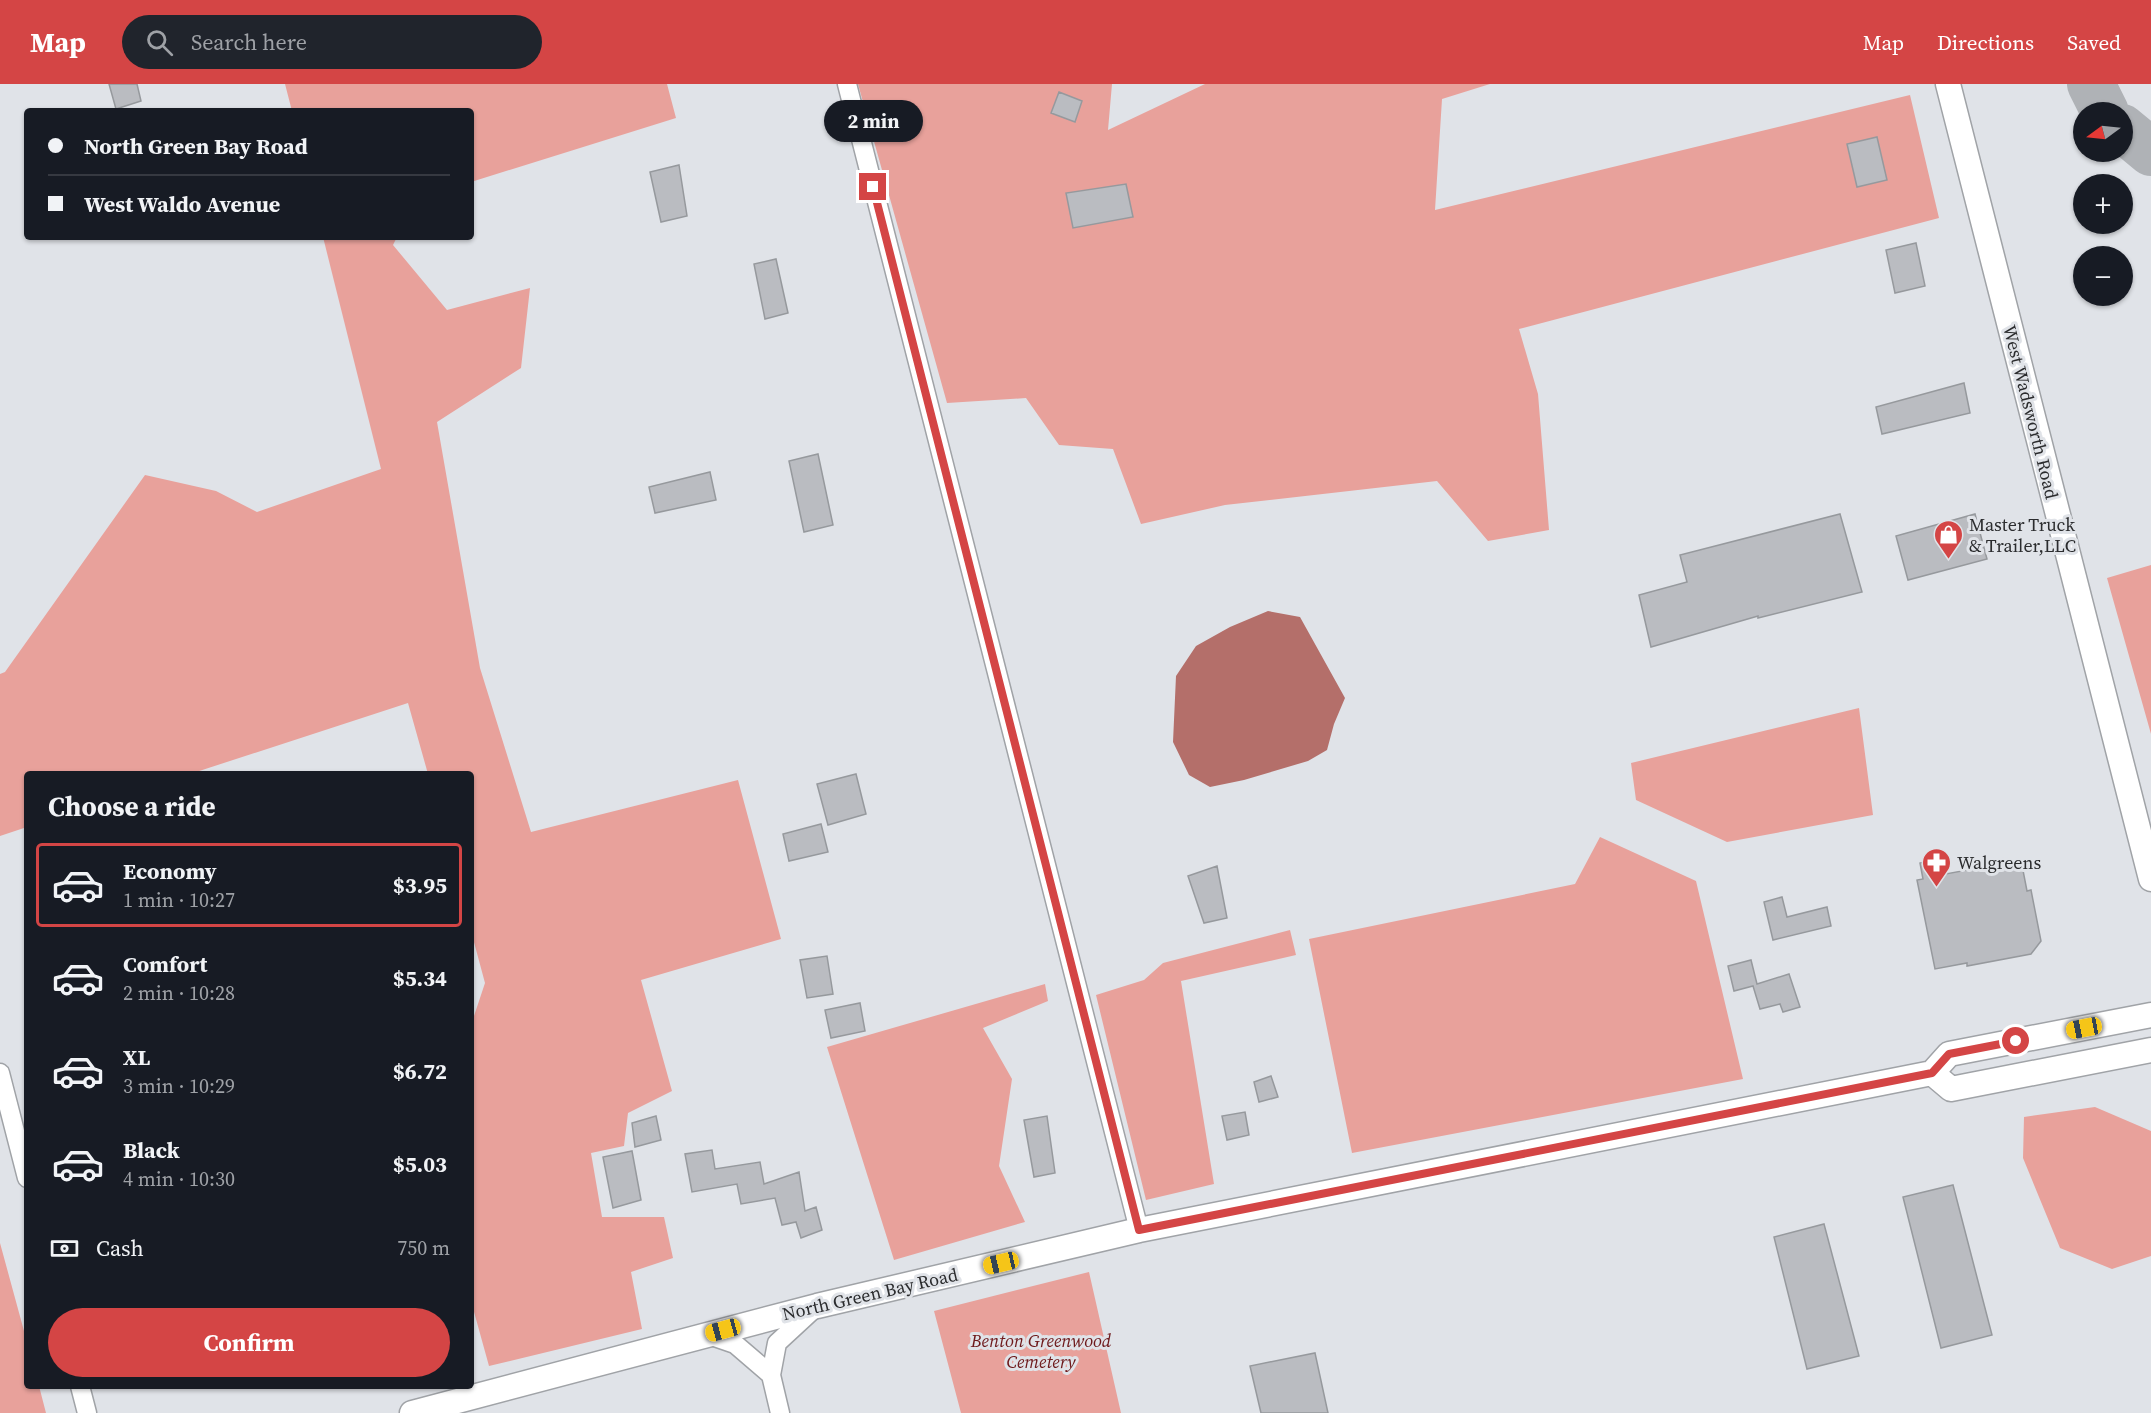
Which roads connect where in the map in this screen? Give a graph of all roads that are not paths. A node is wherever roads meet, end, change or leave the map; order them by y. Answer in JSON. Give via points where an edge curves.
{"nodes":[{"id":1,"x":847,"y":84,"type":"edge"},
{"id":2,"x":1948,"y":84,"type":"edge"},
{"id":3,"x":2151,"y":879,"type":"edge"},
{"id":4,"x":2151,"y":1015,"type":"edge"},
{"id":5,"x":2151,"y":1050,"type":"edge"},
{"id":6,"x":0,"y":1073,"type":"edge"},
{"id":7,"x":1932,"y":1073,"type":"junction"},
{"id":8,"x":24,"y":1166,"type":"edge"},
{"id":9,"x":1139,"y":1230,"type":"junction"},
{"id":10,"x":818,"y":1306,"type":"junction"},
{"id":11,"x":706,"y":1334,"type":"junction"},
{"id":12,"x":771,"y":1375,"type":"junction"},
{"id":13,"x":81,"y":1389,"type":"edge"},
{"id":14,"x":87,"y":1413,"type":"edge"},
{"id":15,"x":412,"y":1413,"type":"edge"},
{"id":16,"x":780,"y":1413,"type":"edge"}],
"edges":[{"from":1,"to":9,"type":"street"},
{"from":2,"to":3,"type":"main road","name":"West Wadsworth Road"},
{"from":4,"to":7,"type":"main road","via":[[1949,1054]]},
{"from":5,"to":7,"type":"main road","via":[[1951,1089]]},
{"from":6,"to":8,"type":"street"},
{"from":7,"to":9,"type":"main road","name":"North Green Bay Road"},
{"from":9,"to":10,"type":"main road","name":"North Green Bay Road"},
{"from":10,"to":11,"type":"main road","name":"North Green Bay Road"},
{"from":10,"to":12,"type":"street","via":[[777,1343]]},
{"from":11,"to":12,"type":"street","via":[[735,1344]]},
{"from":11,"to":15,"type":"main road","name":"North Green Bay Road"},
{"from":12,"to":16,"type":"street"},
{"from":13,"to":14,"type":"street"}]}
